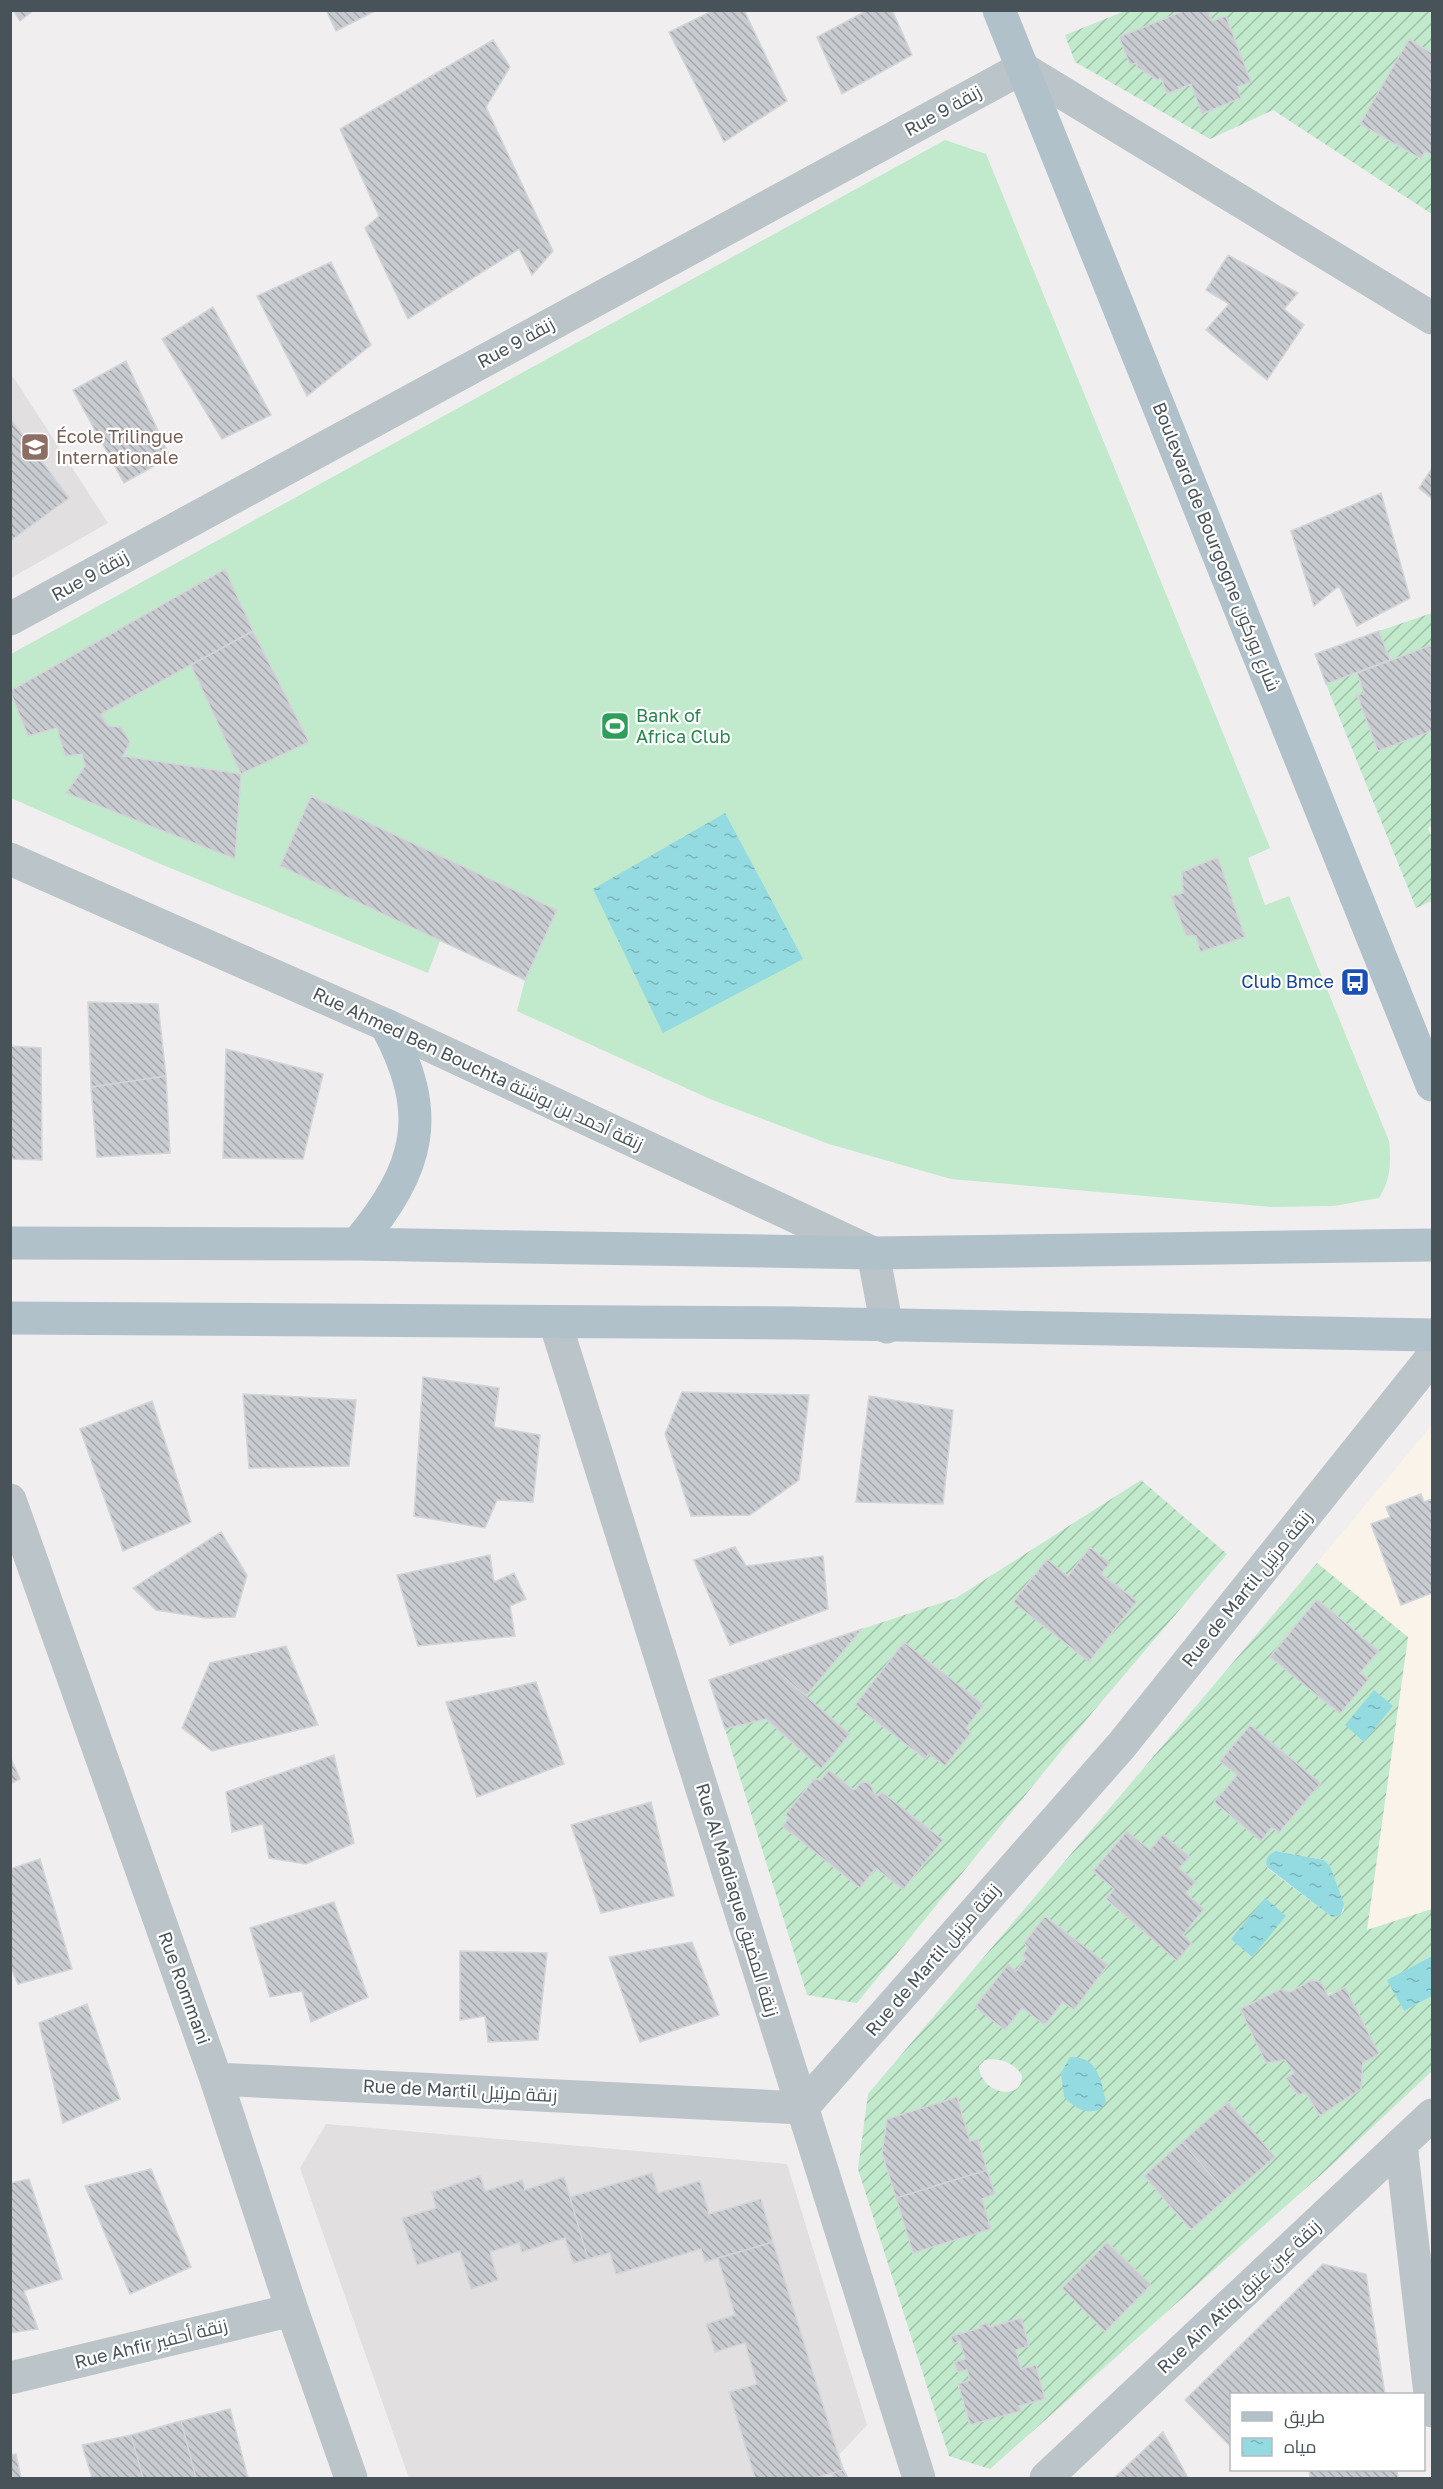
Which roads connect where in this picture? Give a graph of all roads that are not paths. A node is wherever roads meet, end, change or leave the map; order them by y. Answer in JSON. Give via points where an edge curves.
{"nodes":[{"id":1,"x":999,"y":10,"type":"edge"},
{"id":2,"x":1022,"y":68,"type":"junction"},
{"id":3,"x":1432,"y":318,"type":"edge"},
{"id":4,"x":10,"y":619,"type":"edge"},
{"id":5,"x":10,"y":859,"type":"edge"},
{"id":6,"x":386,"y":1025,"type":"junction"},
{"id":7,"x":1432,"y":1085,"type":"edge"},
{"id":8,"x":10,"y":1242,"type":"edge"},
{"id":9,"x":357,"y":1244,"type":"junction"},
{"id":10,"x":1432,"y":1245,"type":"edge"},
{"id":11,"x":873,"y":1252,"type":"junction"},
{"id":12,"x":10,"y":1318,"type":"edge"},
{"id":13,"x":555,"y":1322,"type":"junction"},
{"id":14,"x":888,"y":1327,"type":"junction"},
{"id":15,"x":1432,"y":1335,"type":"edge"},
{"id":16,"x":1432,"y":1357,"type":"edge"},
{"id":17,"x":10,"y":1500,"type":"edge"},
{"id":18,"x":216,"y":2079,"type":"junction"},
{"id":19,"x":802,"y":2108,"type":"junction"},
{"id":20,"x":1432,"y":2115,"type":"edge"},
{"id":21,"x":1401,"y":2145,"type":"junction"},
{"id":22,"x":291,"y":2310,"type":"junction"},
{"id":23,"x":10,"y":2378,"type":"edge"},
{"id":24,"x":1432,"y":2411,"type":"edge"},
{"id":25,"x":351,"y":2478,"type":"edge"},
{"id":26,"x":919,"y":2478,"type":"edge"},
{"id":27,"x":1046,"y":2478,"type":"edge"}],
"edges":[{"from":1,"to":2,"type":"main road","name":"Boulevard de Bourgogne شارع بوركون"},
{"from":2,"to":3,"type":"street"},
{"from":2,"to":4,"type":"street","name":"Rue 9 زنقة"},
{"from":2,"to":7,"type":"main road","name":"Boulevard de Bourgogne شارع بوركون"},
{"from":5,"to":6,"type":"street","name":"Rue Ahmed Ben Bouchta زنقة أحمد بن بوشتة"},
{"from":6,"to":9,"type":"main road","via":[[412,1083],[415,1131],[403,1178]]},
{"from":6,"to":11,"type":"street","name":"Rue Ahmed Ben Bouchta زنقة أحمد بن بوشتة"},
{"from":8,"to":9,"type":"main road"},
{"from":9,"to":11,"type":"main road"},
{"from":10,"to":11,"type":"main road"},
{"from":11,"to":14,"type":"street"},
{"from":12,"to":13,"type":"main road"},
{"from":13,"to":14,"type":"main road"},
{"from":13,"to":19,"type":"street","name":"Rue Al Madiaque زنقة المضيق"},
{"from":14,"to":15,"type":"main road"},
{"from":16,"to":19,"type":"street","name":"Rue de Martil زنقة مرتيل","via":[[1121,1746]]},
{"from":17,"to":18,"type":"street","name":"Rue Rommani"},
{"from":18,"to":19,"type":"street","name":"Rue de Martil زنقة مرتيل"},
{"from":18,"to":22,"type":"street","name":"Rue Rommani"},
{"from":19,"to":26,"type":"street","name":"Rue Al Madiaque زنقة المضيق"},
{"from":20,"to":21,"type":"street","name":"Rue Ain Atiq زنقة عين عتيق"},
{"from":21,"to":24,"type":"street"},
{"from":21,"to":27,"type":"street","name":"Rue Ain Atiq زنقة عين عتيق"},
{"from":22,"to":23,"type":"street","name":"Rue Ahfir زنقة أحفير"},
{"from":22,"to":25,"type":"street","name":"Rue Rommani"}]}
